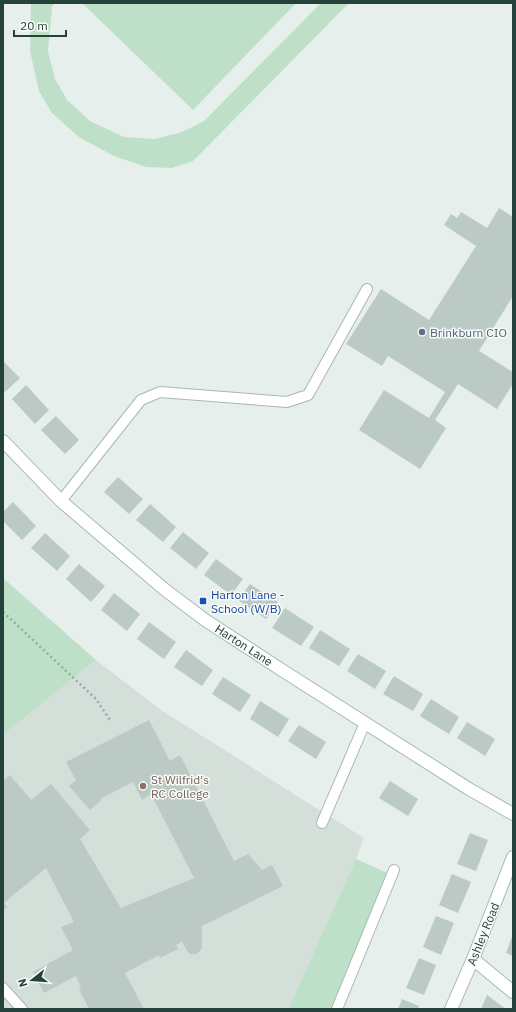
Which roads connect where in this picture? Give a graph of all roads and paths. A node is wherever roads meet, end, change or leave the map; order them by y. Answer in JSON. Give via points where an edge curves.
{"nodes":[{"id":1,"x":367,"y":289,"type":"dead end"},
{"id":2,"x":3,"y":441,"type":"edge"},
{"id":3,"x":61,"y":501,"type":"junction"},
{"id":4,"x":3,"y":612,"type":"edge"},
{"id":5,"x":110,"y":720,"type":"dead end"},
{"id":6,"x":365,"y":723,"type":"junction"},
{"id":7,"x":512,"y":810,"type":"edge"},
{"id":8,"x":322,"y":823,"type":"dead end"},
{"id":9,"x":513,"y":857,"type":"edge"},
{"id":10,"x":394,"y":870,"type":"dead end"},
{"id":11,"x":473,"y":959,"type":"junction"},
{"id":12,"x":3,"y":988,"type":"edge"},
{"id":13,"x":513,"y":992,"type":"edge"},
{"id":14,"x":22,"y":1009,"type":"edge"},
{"id":15,"x":337,"y":1009,"type":"edge"},
{"id":16,"x":451,"y":1009,"type":"edge"}],
"edges":[{"from":1,"to":3,"type":"lane","via":[[308,395],[287,402],[160,392],[142,400]]},
{"from":2,"to":3,"type":"street","name":"Harton Lane"},
{"from":3,"to":6,"type":"street","name":"Harton Lane","via":[[205,620]]},
{"from":4,"to":5,"type":"path","via":[[96,699]]},
{"from":6,"to":7,"type":"street","name":"Harton Lane","via":[[469,789]]},
{"from":6,"to":8,"type":"lane"},
{"from":9,"to":11,"type":"street","name":"Ashley Road"},
{"from":10,"to":15,"type":"lane"},
{"from":11,"to":13,"type":"street"},
{"from":11,"to":16,"type":"street","name":"Ashley Road"},
{"from":12,"to":14,"type":"lane"}]}
